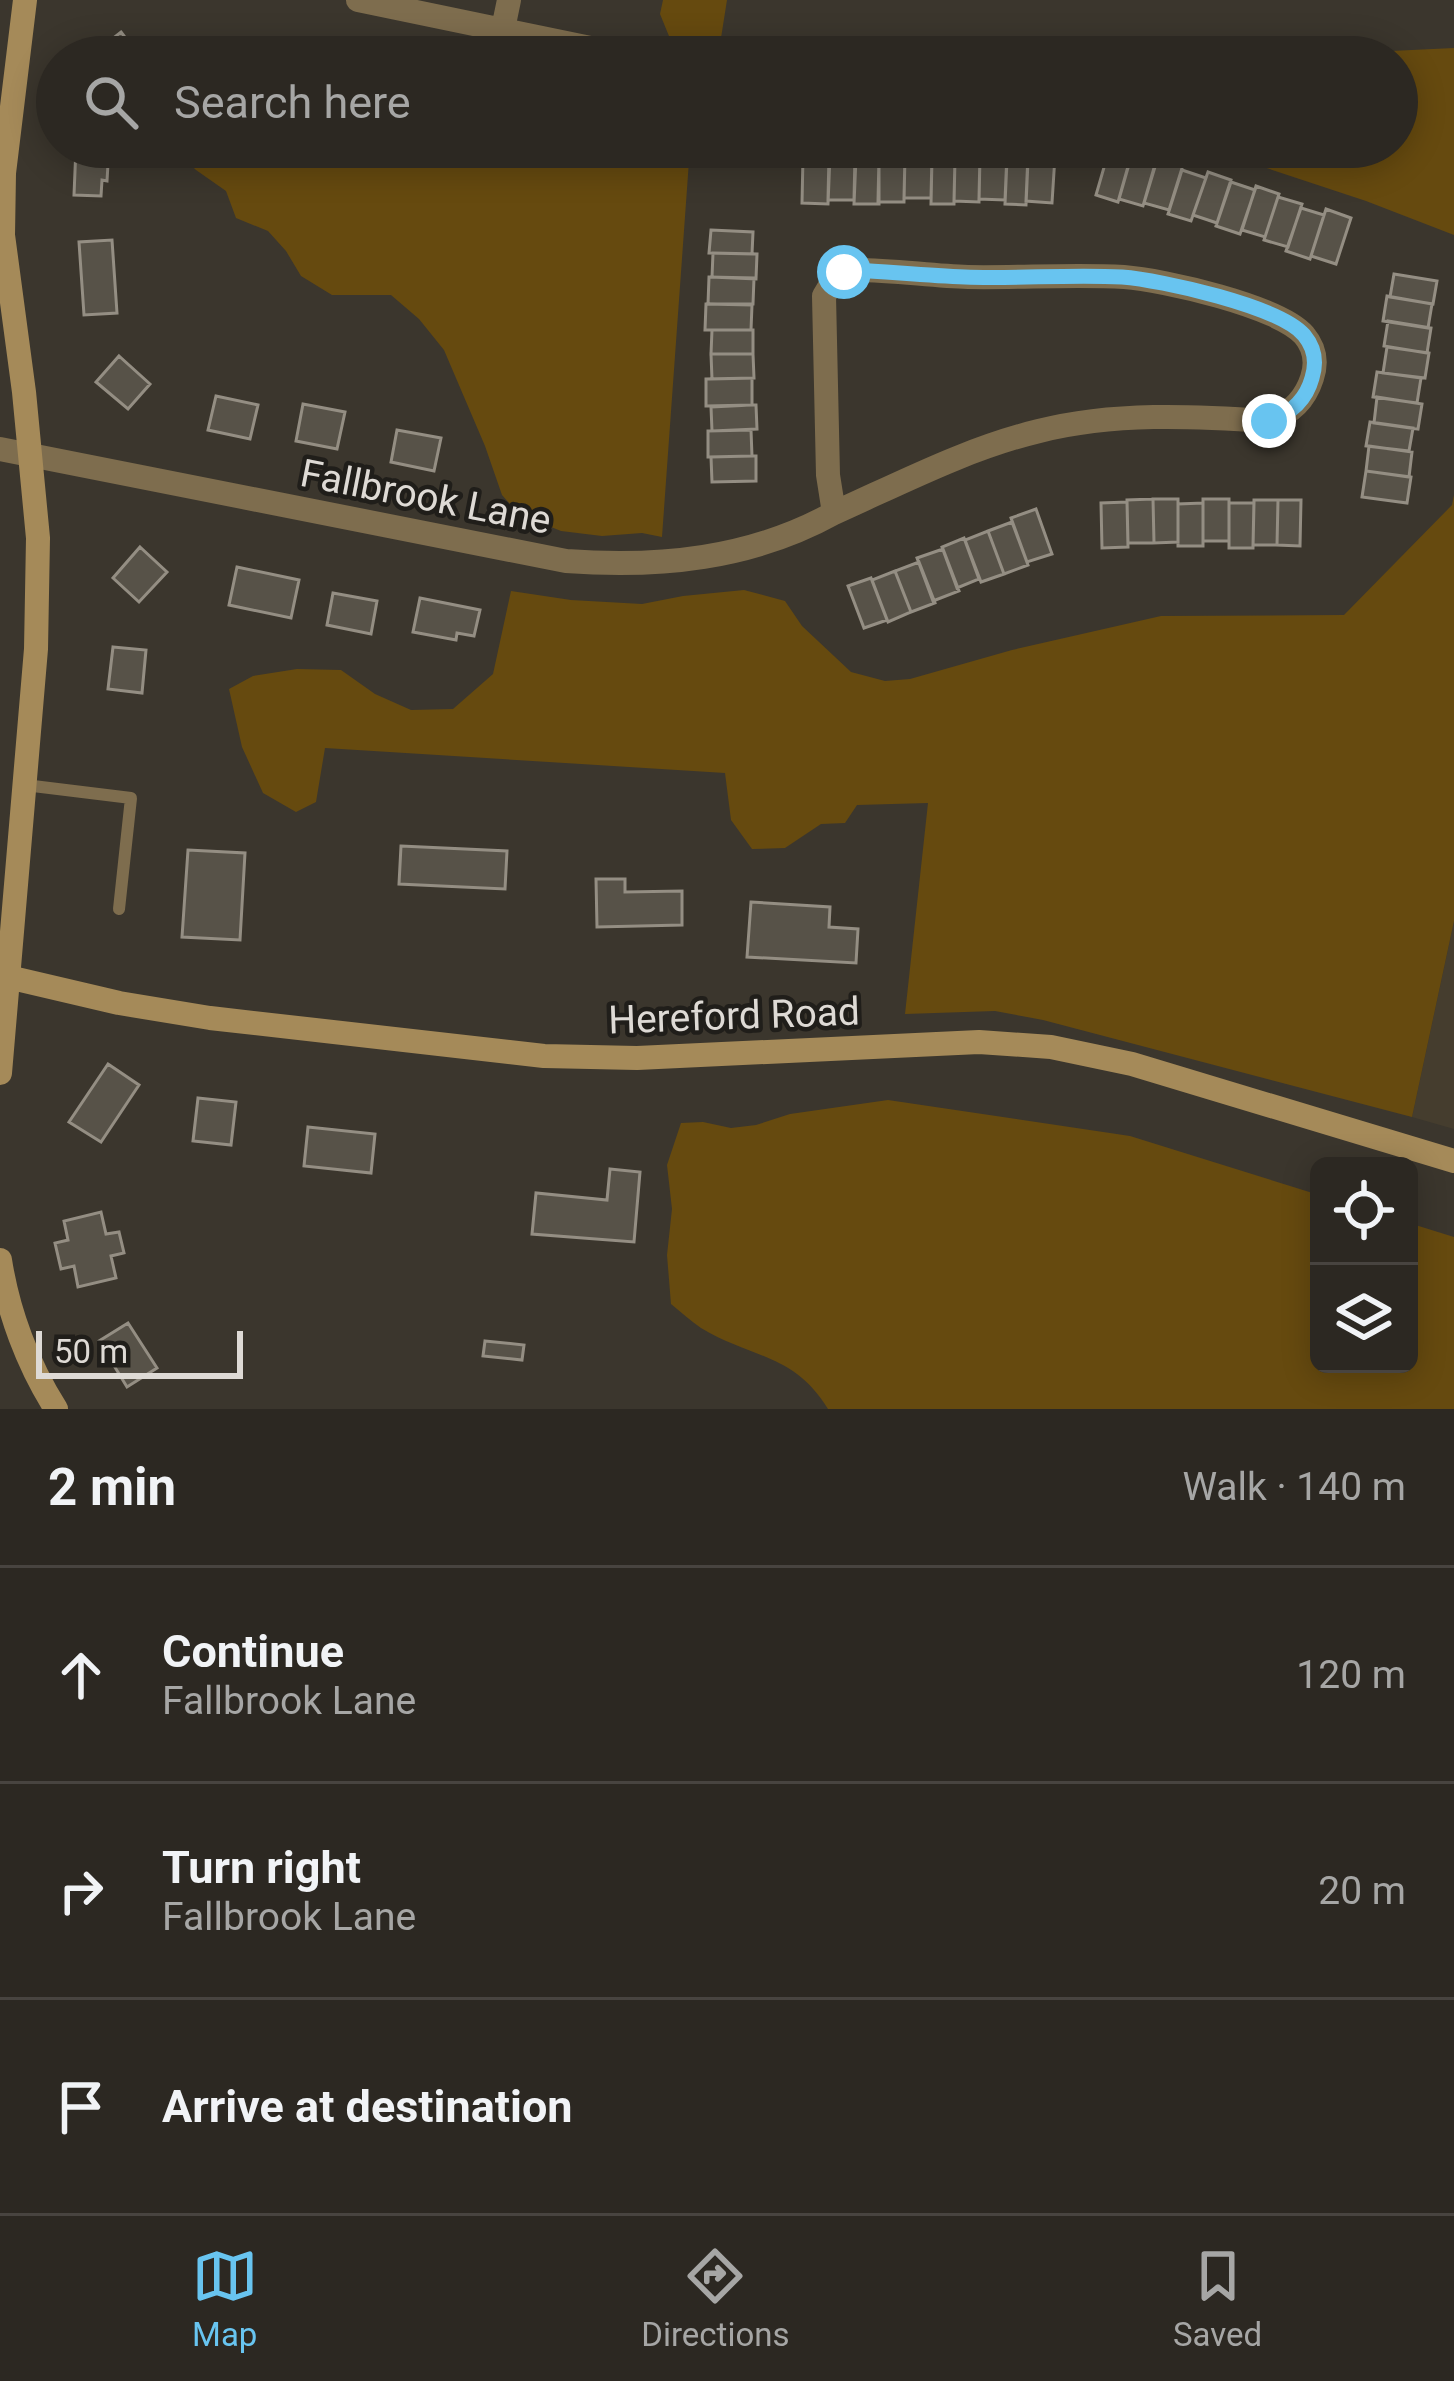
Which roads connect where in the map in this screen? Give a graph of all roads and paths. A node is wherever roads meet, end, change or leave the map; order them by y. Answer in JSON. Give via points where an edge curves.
{"nodes":[{"id":1,"x":25,"y":0,"type":"edge"},
{"id":2,"x":358,"y":0,"type":"edge"},
{"id":3,"x":509,"y":0,"type":"edge"},
{"id":4,"x":503,"y":29,"type":"junction"},
{"id":5,"x":536,"y":36,"type":"edge"},
{"id":6,"x":0,"y":449,"type":"edge"},
{"id":7,"x":32,"y":455,"type":"junction"},
{"id":8,"x":834,"y":513,"type":"junction"},
{"id":9,"x":23,"y":785,"type":"junction"},
{"id":10,"x":119,"y":909,"type":"dead end"},
{"id":11,"x":4,"y":975,"type":"edge"},
{"id":12,"x":0,"y":1073,"type":"edge"},
{"id":13,"x":1454,"y":1161,"type":"edge"},
{"id":14,"x":0,"y":1261,"type":"edge"},
{"id":15,"x":56,"y":1409,"type":"edge"}],
"edges":[{"from":1,"to":7,"type":"street","via":[[3,235]]},
{"from":2,"to":4,"type":"street"},
{"from":3,"to":4,"type":"street"},
{"from":4,"to":5,"type":"street"},
{"from":6,"to":7,"type":"street","name":"Fallbrook Lane"},
{"from":7,"to":8,"type":"street","name":"Fallbrook Lane","via":[[620,565],[727,554]]},
{"from":7,"to":9,"type":"street","via":[[36,627]]},
{"from":8,"to":8,"type":"street","name":"Fallbrook Lane","via":[[1037,431],[1124,418],[1276,419],[1306,392],[1313,352],[1275,315],[1172,284],[849,270],[824,296]]},
{"from":9,"to":10,"type":"lane","via":[[131,798]]},
{"from":9,"to":11,"type":"street"},
{"from":11,"to":12,"type":"street"},
{"from":11,"to":13,"type":"street","name":"Hereford Road","via":[[210,1018],[544,1056],[979,1042],[1052,1047]]},
{"from":14,"to":15,"type":"street","via":[[23,1344]]}]}
